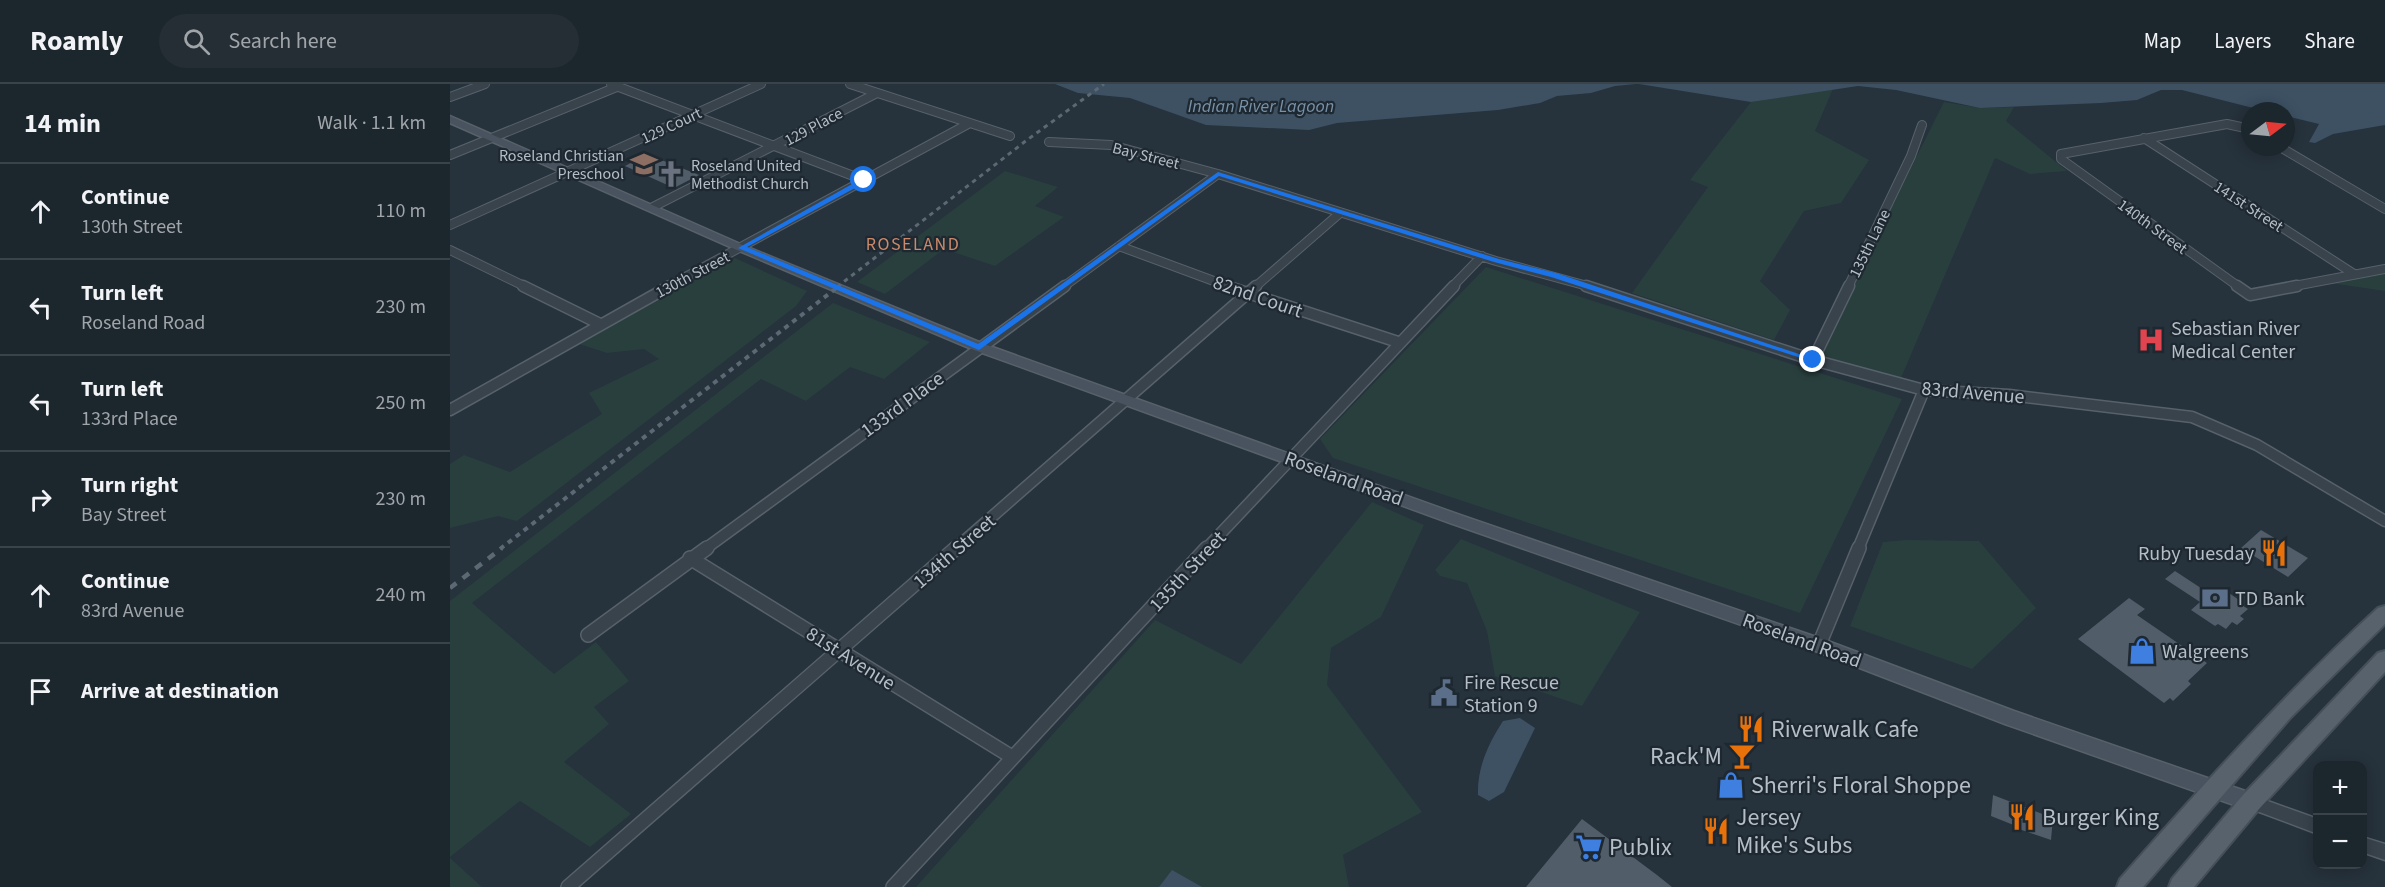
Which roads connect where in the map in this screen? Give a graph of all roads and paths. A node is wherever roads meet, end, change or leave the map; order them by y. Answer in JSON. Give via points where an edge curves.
{"nodes":[{"id":1,"x":485,"y":84,"type":"edge"},
{"id":2,"x":761,"y":84,"type":"edge"},
{"id":3,"x":850,"y":84,"type":"edge"},
{"id":4,"x":617,"y":85,"type":"edge"},
{"id":5,"x":877,"y":93,"type":"junction"},
{"id":6,"x":450,"y":97,"type":"edge"},
{"id":7,"x":691,"y":115,"type":"junction"},
{"id":8,"x":450,"y":119,"type":"edge"},
{"id":9,"x":968,"y":124,"type":"junction"},
{"id":10,"x":1922,"y":125,"type":"dead end"},
{"id":11,"x":2241,"y":126,"type":"edge"},
{"id":12,"x":1010,"y":136,"type":"dead end"},
{"id":13,"x":493,"y":138,"type":"junction"},
{"id":14,"x":2144,"y":138,"type":"junction"},
{"id":15,"x":1048,"y":142,"type":"dead end"},
{"id":16,"x":775,"y":146,"type":"junction"},
{"id":17,"x":450,"y":156,"type":"edge"},
{"id":18,"x":2295,"y":156,"type":"edge"},
{"id":19,"x":570,"y":171,"type":"junction"},
{"id":20,"x":1218,"y":174,"type":"junction"},
{"id":21,"x":864,"y":180,"type":"junction"},
{"id":22,"x":2385,"y":199,"type":"edge"},
{"id":23,"x":2374,"y":202,"type":"junction"},
{"id":24,"x":653,"y":207,"type":"junction"},
{"id":25,"x":2385,"y":209,"type":"edge"},
{"id":26,"x":1340,"y":213,"type":"junction"},
{"id":27,"x":450,"y":225,"type":"edge"},
{"id":28,"x":1119,"y":246,"type":"junction"},
{"id":29,"x":741,"y":248,"type":"junction"},
{"id":30,"x":450,"y":250,"type":"edge"},
{"id":31,"x":1482,"y":256,"type":"junction"},
{"id":32,"x":2385,"y":269,"type":"edge"},
{"id":33,"x":2354,"y":274,"type":"junction"},
{"id":34,"x":1248,"y":294,"type":"junction"},
{"id":35,"x":600,"y":324,"type":"junction"},
{"id":36,"x":1398,"y":342,"type":"junction"},
{"id":37,"x":979,"y":347,"type":"junction"},
{"id":38,"x":1813,"y":360,"type":"junction"},
{"id":39,"x":1924,"y":390,"type":"junction"},
{"id":40,"x":1128,"y":399,"type":"junction"},
{"id":41,"x":450,"y":410,"type":"edge"},
{"id":42,"x":1291,"y":458,"type":"junction"},
{"id":43,"x":2385,"y":521,"type":"edge"},
{"id":44,"x":690,"y":558,"type":"junction"},
{"id":45,"x":2385,"y":613,"type":"edge"},
{"id":46,"x":588,"y":635,"type":"dead end"},
{"id":47,"x":1819,"y":645,"type":"junction"},
{"id":48,"x":839,"y":651,"type":"junction"},
{"id":49,"x":2385,"y":659,"type":"edge"},
{"id":50,"x":1012,"y":757,"type":"junction"},
{"id":51,"x":2213,"y":788,"type":"junction"},
{"id":52,"x":2251,"y":802,"type":"junction"},
{"id":53,"x":2313,"y":825,"type":"edge"},
{"id":54,"x":2367,"y":846,"type":"edge"},
{"id":55,"x":2385,"y":852,"type":"edge"},
{"id":56,"x":568,"y":887,"type":"edge"},
{"id":57,"x":893,"y":887,"type":"edge"},
{"id":58,"x":2128,"y":887,"type":"edge"},
{"id":59,"x":2180,"y":887,"type":"edge"}],
"edges":[{"from":1,"to":6,"type":"street"},
{"from":2,"to":7,"type":"street","name":"129 Court"},
{"from":3,"to":5,"type":"street"},
{"from":4,"to":7,"type":"street"},
{"from":4,"to":13,"type":"street"},
{"from":5,"to":9,"type":"street"},
{"from":5,"to":16,"type":"street","name":"129 Place"},
{"from":7,"to":16,"type":"street"},
{"from":7,"to":19,"type":"street","name":"129 Court"},
{"from":8,"to":13,"type":"main road","name":"Roseland Road"},
{"from":9,"to":12,"type":"street"},
{"from":9,"to":21,"type":"street","name":"130th Street"},
{"from":10,"to":38,"type":"street","name":"135th Lane","via":[[1911,156]]},
{"from":11,"to":14,"type":"street"},
{"from":13,"to":17,"type":"street"},
{"from":13,"to":19,"type":"main road","name":"Roseland Road"},
{"from":14,"to":33,"type":"street","name":"141st Street"},
{"from":14,"to":33,"type":"street","name":"140th Street","via":[[2061,154],[2061,159],[2250,295]]},
{"from":15,"to":20,"type":"street","name":"Bay Street","via":[[1111,145]]},
{"from":16,"to":21,"type":"street"},
{"from":16,"to":24,"type":"street","name":"129 Place"},
{"from":18,"to":23,"type":"street"},
{"from":19,"to":24,"type":"main road","name":"Roseland Road"},
{"from":19,"to":27,"type":"street","name":"129 Court"},
{"from":20,"to":26,"type":"street","name":"Bay Street"},
{"from":20,"to":28,"type":"street","name":"133rd Place"},
{"from":21,"to":29,"type":"street","name":"130th Street"},
{"from":22,"to":23,"type":"street"},
{"from":23,"to":25,"type":"street"},
{"from":24,"to":29,"type":"main road","name":"Roseland Road"},
{"from":26,"to":31,"type":"street","name":"Bay Street"},
{"from":26,"to":34,"type":"street","name":"134th Street"},
{"from":28,"to":34,"type":"street","name":"82nd Court"},
{"from":28,"to":37,"type":"street","name":"133rd Place"},
{"from":29,"to":35,"type":"street","name":"130th Street"},
{"from":29,"to":37,"type":"main road","name":"Roseland Road"},
{"from":30,"to":35,"type":"street"},
{"from":31,"to":36,"type":"street","name":"135th Street"},
{"from":31,"to":38,"type":"street","name":"83rd Avenue","via":[[1553,275]]},
{"from":32,"to":33,"type":"street"},
{"from":34,"to":36,"type":"street","name":"82nd Court"},
{"from":34,"to":40,"type":"street","name":"134th Street"},
{"from":35,"to":41,"type":"street","name":"130th Street"},
{"from":36,"to":42,"type":"street","name":"135th Street"},
{"from":37,"to":40,"type":"main road","name":"Roseland Road"},
{"from":37,"to":44,"type":"street","name":"133rd Place"},
{"from":38,"to":39,"type":"street","name":"83rd Avenue"},
{"from":39,"to":43,"type":"street","name":"83rd Avenue","via":[[2009,395],[2192,417],[2257,445]]},
{"from":39,"to":47,"type":"street"},
{"from":40,"to":42,"type":"main road","name":"Roseland Road"},
{"from":40,"to":48,"type":"street","name":"134th Street"},
{"from":42,"to":47,"type":"main road","name":"Roseland Road"},
{"from":42,"to":50,"type":"street","name":"135th Street"},
{"from":44,"to":46,"type":"street","name":"133rd Place"},
{"from":44,"to":48,"type":"street","name":"81st Avenue"},
{"from":45,"to":51,"type":"main road"},
{"from":47,"to":51,"type":"main road","name":"Roseland Road"},
{"from":48,"to":50,"type":"street","name":"81st Avenue"},
{"from":48,"to":56,"type":"street","name":"134th Street"},
{"from":49,"to":52,"type":"main road"},
{"from":50,"to":57,"type":"street","name":"135th Street"},
{"from":51,"to":52,"type":"main road","name":"Roseland Road"},
{"from":51,"to":58,"type":"main road"},
{"from":52,"to":53,"type":"street"},
{"from":52,"to":59,"type":"main road"},
{"from":54,"to":55,"type":"street"}]}
